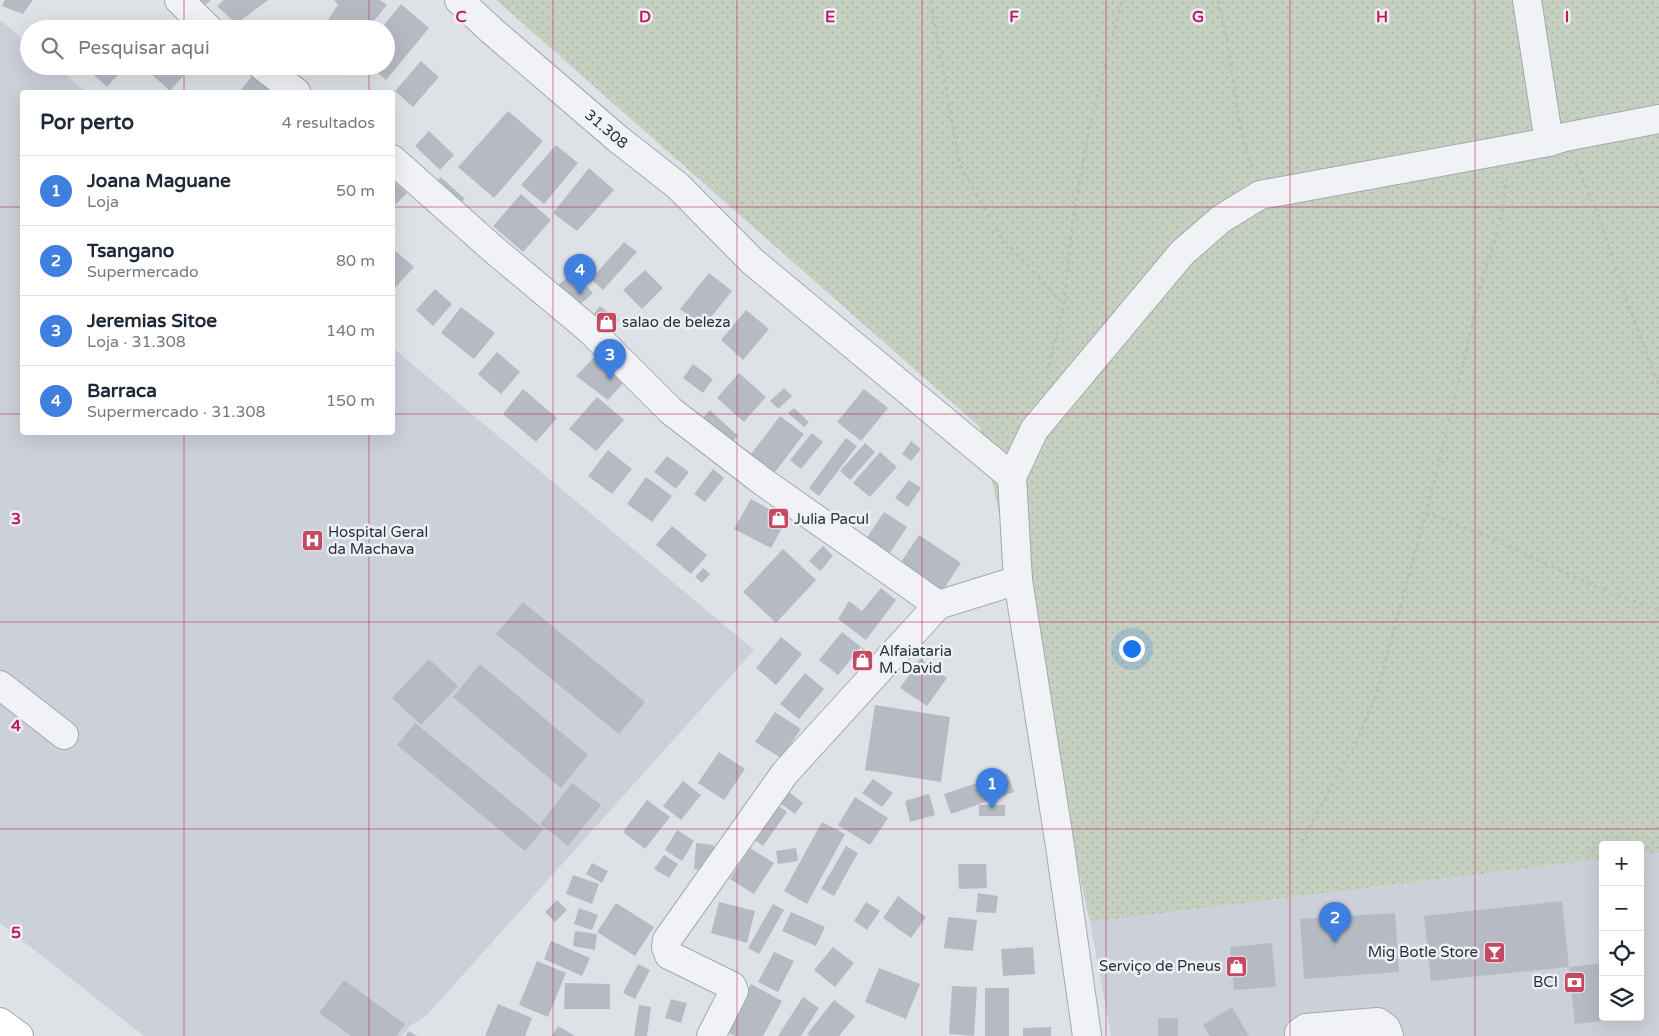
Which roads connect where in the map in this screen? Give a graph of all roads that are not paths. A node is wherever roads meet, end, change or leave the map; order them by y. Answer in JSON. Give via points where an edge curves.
{"nodes":[{"id":1,"x":179,"y":0,"type":"edge"},
{"id":2,"x":459,"y":0,"type":"edge"},
{"id":3,"x":1527,"y":0,"type":"edge"},
{"id":4,"x":200,"y":20,"type":"edge"},
{"id":5,"x":274,"y":75,"type":"edge"},
{"id":6,"x":293,"y":90,"type":"edge"},
{"id":7,"x":1659,"y":119,"type":"edge"},
{"id":8,"x":1556,"y":140,"type":"junction"},
{"id":9,"x":395,"y":162,"type":"edge"},
{"id":10,"x":1012,"y":477,"type":"junction"},
{"id":11,"x":1018,"y":580,"type":"junction"},
{"id":12,"x":938,"y":605,"type":"junction"},
{"id":13,"x":0,"y":686,"type":"edge"},
{"id":14,"x":64,"y":735,"type":"dead end"},
{"id":15,"x":0,"y":1022,"type":"edge"},
{"id":16,"x":19,"y":1036,"type":"edge"},
{"id":17,"x":711,"y":1036,"type":"edge"},
{"id":18,"x":1087,"y":1036,"type":"edge"},
{"id":19,"x":1299,"y":1036,"type":"edge"},
{"id":20,"x":1389,"y":1036,"type":"edge"}],
"edges":[{"from":1,"to":4,"type":"street"},
{"from":2,"to":10,"type":"street","name":"31.308","via":[[618,139],[678,186],[752,261]]},
{"from":3,"to":8,"type":"street"},
{"from":5,"to":6,"type":"street"},
{"from":7,"to":8,"type":"street"},
{"from":8,"to":10,"type":"street","via":[[1260,195],[1220,219],[1182,253],[1034,430]]},
{"from":9,"to":12,"type":"street","via":[[590,330],[671,410],[762,481]]},
{"from":10,"to":11,"type":"street"},
{"from":11,"to":12,"type":"street"},
{"from":11,"to":18,"type":"street"},
{"from":12,"to":17,"type":"street","via":[[785,773],[667,940],[669,955],[732,986],[734,991]]},
{"from":13,"to":14,"type":"street"},
{"from":15,"to":16,"type":"main road"},
{"from":19,"to":20,"type":"street","via":[[1306,1028],[1378,1022],[1386,1028]]}]}
